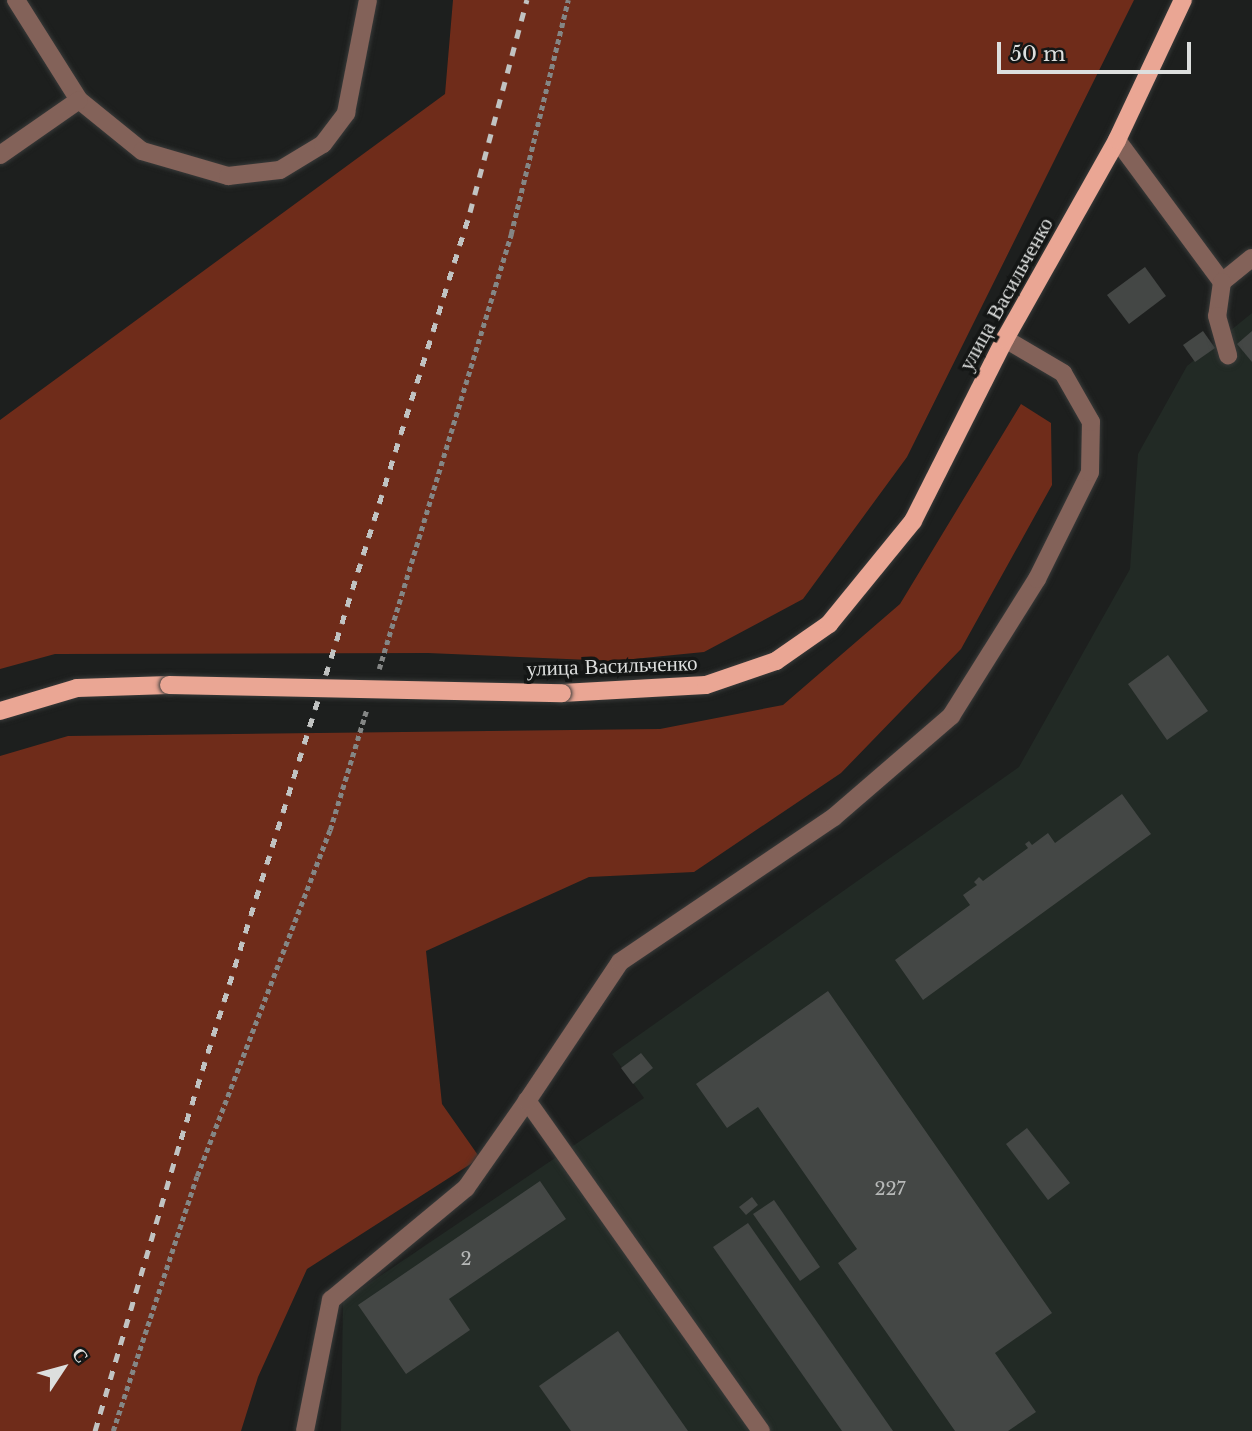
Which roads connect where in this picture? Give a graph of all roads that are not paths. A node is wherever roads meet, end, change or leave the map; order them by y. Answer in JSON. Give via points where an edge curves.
{"nodes":[{"id":1,"x":16,"y":0,"type":"edge"},
{"id":2,"x":368,"y":0,"type":"edge"},
{"id":3,"x":1183,"y":0,"type":"edge"},
{"id":4,"x":79,"y":100,"type":"junction"},
{"id":5,"x":1117,"y":140,"type":"junction"},
{"id":6,"x":0,"y":155,"type":"edge"},
{"id":7,"x":1252,"y":258,"type":"edge"},
{"id":8,"x":1222,"y":282,"type":"junction"},
{"id":9,"x":1005,"y":339,"type":"junction"},
{"id":10,"x":1228,"y":355,"type":"dead end"},
{"id":11,"x":0,"y":711,"type":"edge"},
{"id":12,"x":527,"y":1101,"type":"junction"},
{"id":13,"x":305,"y":1431,"type":"edge"},
{"id":14,"x":761,"y":1431,"type":"edge"}],
"edges":[{"from":1,"to":4,"type":"lane"},
{"from":2,"to":4,"type":"lane","via":[[346,113],[323,144],[280,170],[228,176],[142,151]]},
{"from":3,"to":5,"type":"main road","name":"улица Васильченко"},
{"from":4,"to":6,"type":"lane"},
{"from":5,"to":8,"type":"lane"},
{"from":5,"to":9,"type":"main road","name":"улица Васильченко"},
{"from":7,"to":8,"type":"lane"},
{"from":8,"to":10,"type":"lane","via":[[1217,316]]},
{"from":9,"to":11,"type":"main road","name":"улица Васильченко","bridge":true,"via":[[913,522],[829,624],[776,661],[706,685],[562,693],[169,685],[77,688]]},
{"from":9,"to":12,"type":"lane","via":[[1063,373],[1091,422],[1090,472],[1037,579],[980,670],[951,716],[834,817],[620,961]]},
{"from":12,"to":13,"type":"lane","via":[[466,1188],[331,1300]]},
{"from":12,"to":14,"type":"lane"}]}
